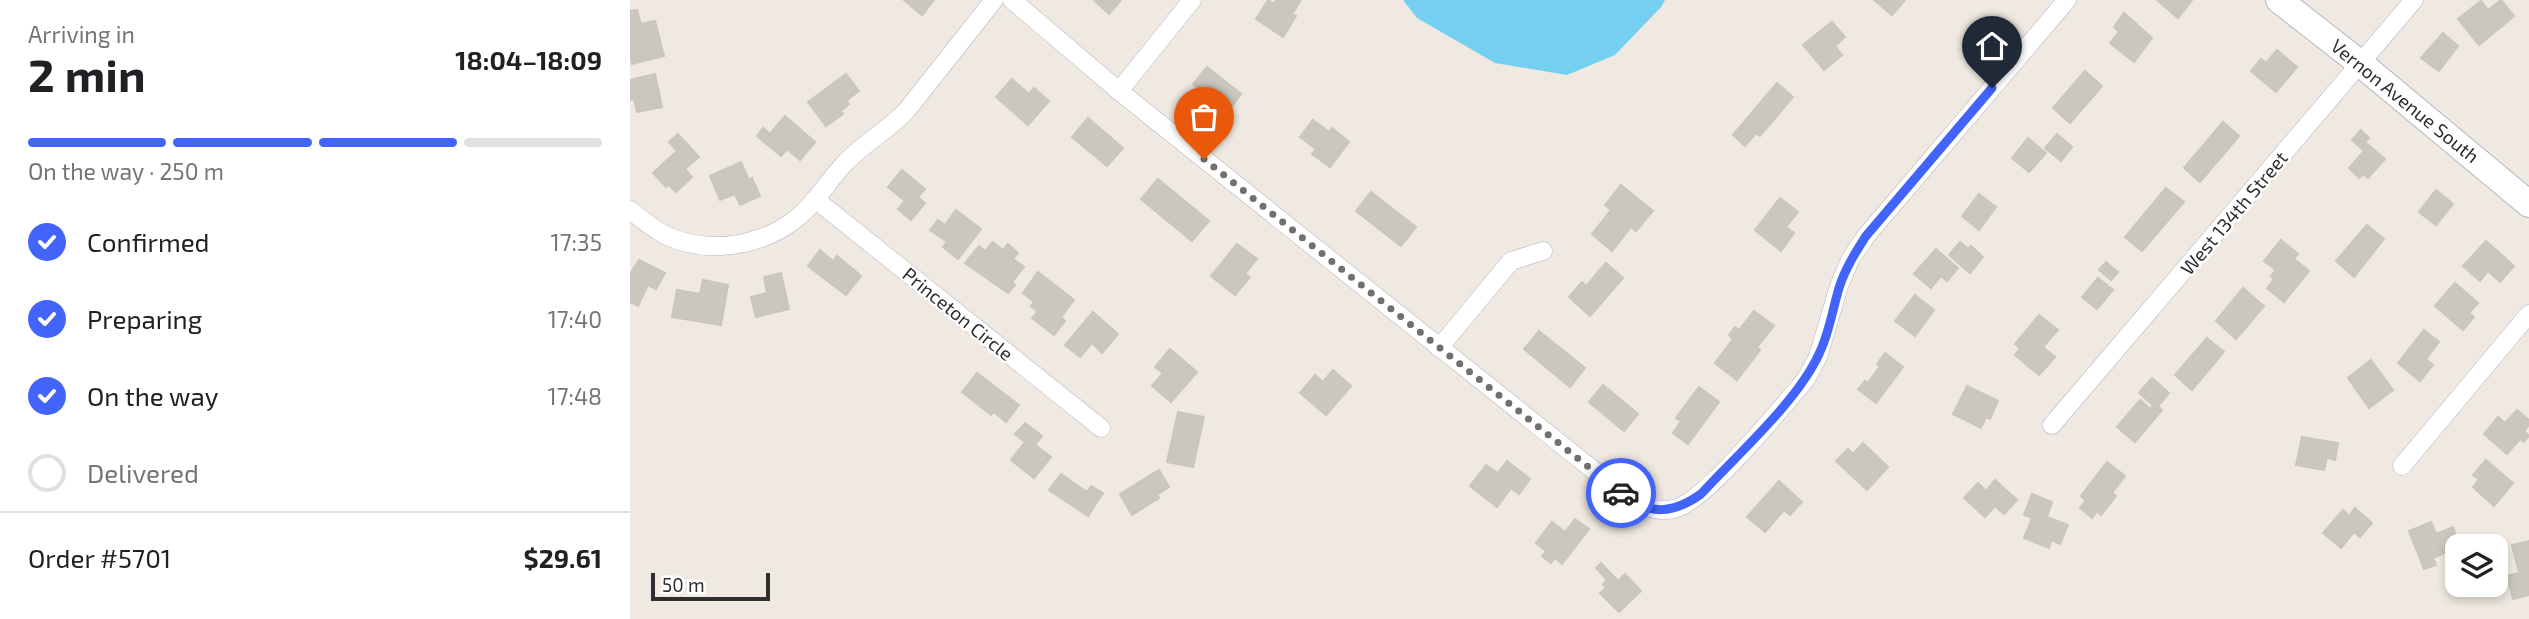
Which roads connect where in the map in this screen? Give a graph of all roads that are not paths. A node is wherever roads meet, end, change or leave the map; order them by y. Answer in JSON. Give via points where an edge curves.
{"nodes":[{"id":1,"x":994,"y":0,"type":"edge"},
{"id":2,"x":1012,"y":0,"type":"edge"},
{"id":3,"x":1192,"y":0,"type":"edge"},
{"id":4,"x":2067,"y":0,"type":"edge"},
{"id":5,"x":2279,"y":0,"type":"edge"},
{"id":6,"x":2414,"y":0,"type":"edge"},
{"id":7,"x":2361,"y":64,"type":"junction"},
{"id":8,"x":1119,"y":91,"type":"junction"},
{"id":9,"x":815,"y":199,"type":"junction"},
{"id":10,"x":2529,"y":204,"type":"edge"},
{"id":11,"x":630,"y":211,"type":"edge"},
{"id":12,"x":1543,"y":251,"type":"dead end"},
{"id":13,"x":2529,"y":314,"type":"edge"},
{"id":14,"x":1439,"y":348,"type":"junction"},
{"id":15,"x":2052,"y":425,"type":"dead end"},
{"id":16,"x":1101,"y":428,"type":"dead end"},
{"id":17,"x":2402,"y":466,"type":"dead end"}],
"edges":[{"from":1,"to":9,"type":"street","via":[[907,110],[845,163]]},
{"from":2,"to":8,"type":"street"},
{"from":3,"to":8,"type":"street"},
{"from":4,"to":14,"type":"street","via":[[1866,236],[1839,286],[1818,357],[1806,379],[1701,494],[1677,508],[1639,505],[1626,497]]},
{"from":5,"to":7,"type":"street","name":"Vernon Avenue South"},
{"from":6,"to":7,"type":"street","name":"West 134th Street"},
{"from":7,"to":10,"type":"street","name":"Vernon Avenue South"},
{"from":7,"to":15,"type":"street","name":"West 134th Street"},
{"from":8,"to":14,"type":"street"},
{"from":9,"to":11,"type":"street","via":[[782,229],[740,245],[667,236]]},
{"from":9,"to":16,"type":"street","name":"Princeton Circle"},
{"from":12,"to":14,"type":"street","via":[[1511,261]]},
{"from":13,"to":17,"type":"street"}]}
